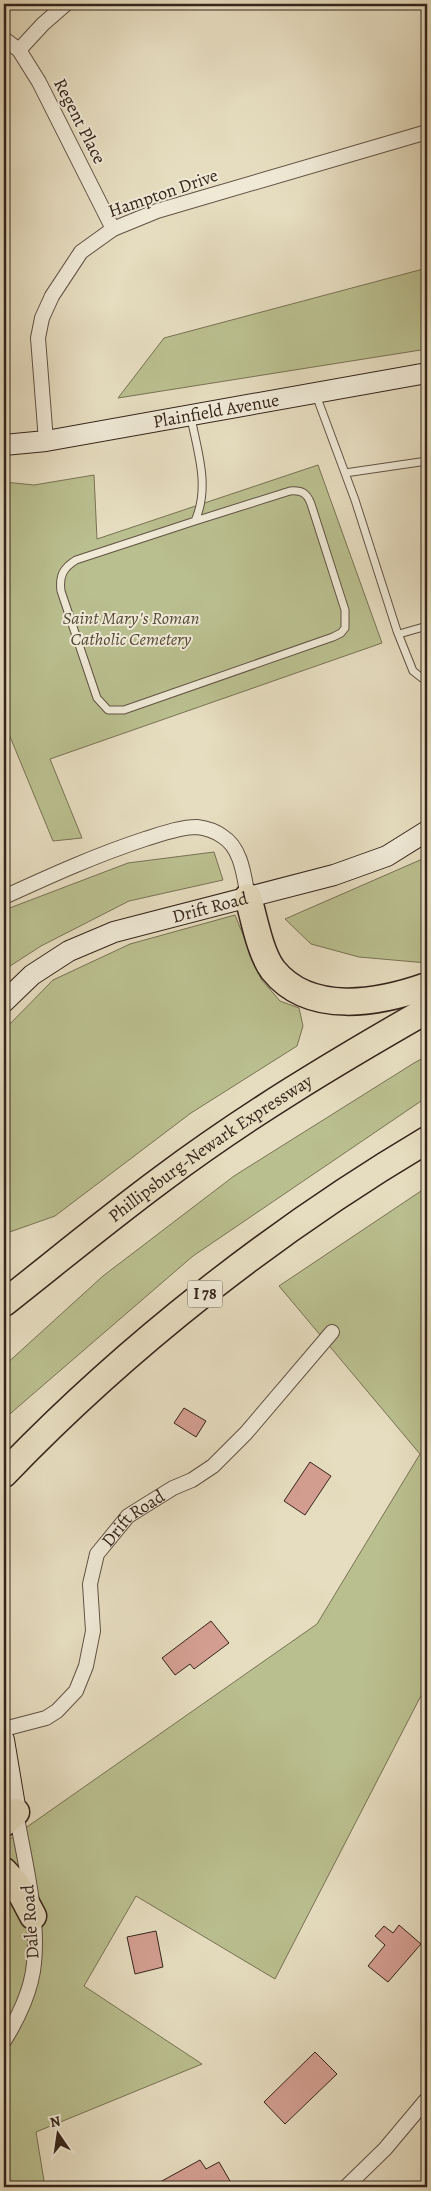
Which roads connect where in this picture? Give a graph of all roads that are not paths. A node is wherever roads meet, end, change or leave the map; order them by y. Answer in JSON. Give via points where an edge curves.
{"nodes":[{"id":1,"x":66,"y":4,"type":"edge"},
{"id":2,"x":4,"y":39,"type":"edge"},
{"id":3,"x":19,"y":50,"type":"junction"},
{"id":4,"x":427,"y":132,"type":"edge"},
{"id":5,"x":113,"y":229,"type":"junction"},
{"id":6,"x":427,"y":373,"type":"edge"},
{"id":7,"x":315,"y":392,"type":"junction"},
{"id":8,"x":190,"y":415,"type":"junction"},
{"id":9,"x":46,"y":441,"type":"junction"},
{"id":10,"x":4,"y":445,"type":"edge"},
{"id":11,"x":427,"y":461,"type":"edge"},
{"id":12,"x":345,"y":473,"type":"junction"},
{"id":13,"x":195,"y":521,"type":"junction"},
{"id":14,"x":427,"y":626,"type":"edge"},
{"id":15,"x":399,"y":634,"type":"junction"},
{"id":16,"x":427,"y":677,"type":"edge"},
{"id":17,"x":427,"y":832,"type":"edge"},
{"id":18,"x":4,"y":897,"type":"edge"},
{"id":19,"x":248,"y":897,"type":"junction"},
{"id":20,"x":427,"y":986,"type":"edge"},
{"id":21,"x":4,"y":1002,"type":"edge"},
{"id":22,"x":427,"y":1010,"type":"edge"},
{"id":23,"x":427,"y":1140,"type":"edge"},
{"id":24,"x":4,"y":1303,"type":"edge"},
{"id":25,"x":332,"y":1332,"type":"dead end"},
{"id":26,"x":4,"y":1474,"type":"edge"},
{"id":27,"x":4,"y":1729,"type":"edge"},
{"id":28,"x":4,"y":1740,"type":"edge"},
{"id":29,"x":10,"y":1817,"type":"edge"},
{"id":30,"x":4,"y":1871,"type":"edge"},
{"id":31,"x":33,"y":1916,"type":"junction"},
{"id":32,"x":4,"y":2040,"type":"edge"},
{"id":33,"x":427,"y":2099,"type":"edge"},
{"id":34,"x":346,"y":2187,"type":"edge"}],
"edges":[{"from":1,"to":3,"type":"street"},
{"from":2,"to":3,"type":"street","name":"Regent Place"},
{"from":3,"to":5,"type":"street","name":"Regent Place","via":[[39,82]]},
{"from":4,"to":5,"type":"street","name":"Hampton Drive","via":[[157,211]]},
{"from":5,"to":9,"type":"street","name":"Hampton Drive","via":[[81,252],[52,296],[42,318],[38,338]]},
{"from":6,"to":7,"type":"main road","name":"Plainfield Avenue"},
{"from":7,"to":8,"type":"main road","name":"Plainfield Avenue"},
{"from":7,"to":12,"type":"lane"},
{"from":8,"to":9,"type":"main road","name":"Plainfield Avenue"},
{"from":8,"to":13,"type":"lane","via":[[203,491]]},
{"from":9,"to":10,"type":"main road","name":"Plainfield Avenue"},
{"from":11,"to":12,"type":"lane"},
{"from":12,"to":15,"type":"lane"},
{"from":13,"to":13,"type":"lane","via":[[76,560],[61,573],[61,591],[97,698],[108,710],[124,710],[333,638],[345,628],[345,610],[308,496],[290,491]]},
{"from":14,"to":15,"type":"lane"},
{"from":15,"to":16,"type":"lane","via":[[413,672],[422,678]]},
{"from":17,"to":19,"type":"main road","name":"Drift Road","via":[[387,856],[352,869]]},
{"from":18,"to":19,"type":"street","via":[[106,852],[166,832],[196,827],[224,836],[233,848],[240,861]]},
{"from":19,"to":20,"type":"highway","via":[[272,969],[295,989],[309,996],[352,1002],[407,993]]},
{"from":19,"to":21,"type":"main road","name":"Drift Road","via":[[114,932],[69,951],[32,975]]},
{"from":22,"to":24,"type":"highway","name":"Phillipsburg-Newark Expressway","via":[[263,1108],[162,1179]]},
{"from":23,"to":26,"type":"highway","number":"I 78","via":[[389,1162],[222,1280],[76,1402]]},
{"from":25,"to":27,"type":"street","name":"Drift Road","via":[[246,1434],[213,1466],[128,1516],[97,1554],[90,1584],[93,1630],[86,1666],[76,1691],[58,1712]]},
{"from":28,"to":29,"type":"main road","name":"Dale Road"},
{"from":29,"to":31,"type":"street","name":"Dale Road"},
{"from":30,"to":31,"type":"highway","via":[[16,1884]]},
{"from":31,"to":32,"type":"street","name":"Dale Road","via":[[34,1964],[28,1990]]},
{"from":33,"to":34,"type":"street","via":[[385,2149]]}]}
